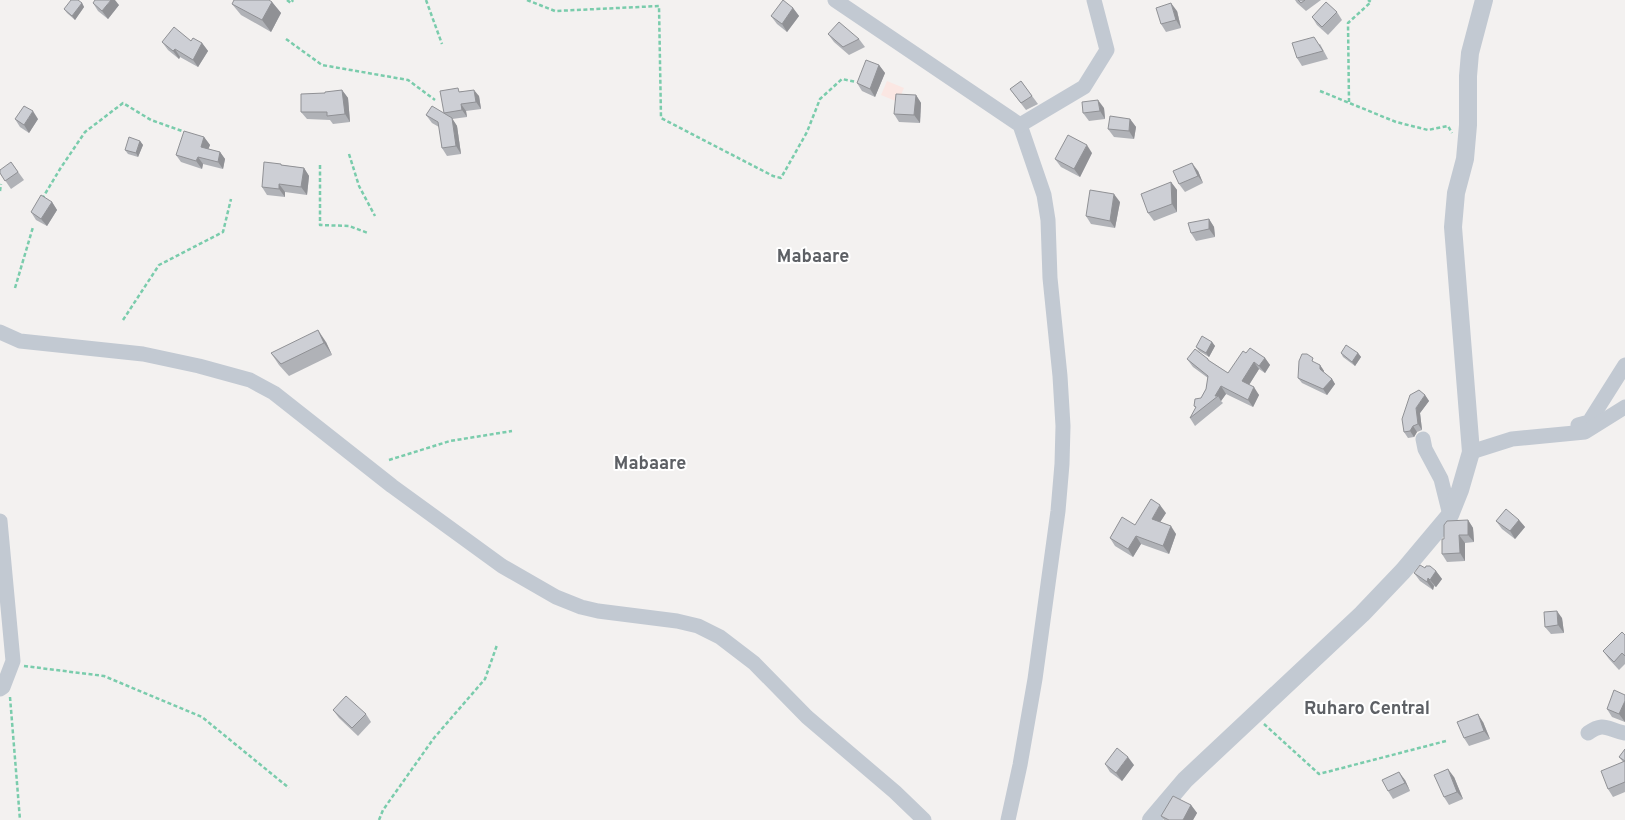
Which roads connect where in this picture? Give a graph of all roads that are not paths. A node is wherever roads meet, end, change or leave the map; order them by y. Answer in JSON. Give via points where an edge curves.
{"nodes":[{"id":1,"x":835,"y":0,"type":"edge"},
{"id":2,"x":1094,"y":0,"type":"edge"},
{"id":3,"x":1484,"y":0,"type":"edge"},
{"id":4,"x":1020,"y":125,"type":"junction"},
{"id":5,"x":0,"y":332,"type":"edge"},
{"id":6,"x":1625,"y":365,"type":"edge"},
{"id":7,"x":1625,"y":407,"type":"edge"},
{"id":8,"x":1543,"y":437,"type":"junction"},
{"id":9,"x":1423,"y":439,"type":"dead end"},
{"id":10,"x":1470,"y":452,"type":"junction"},
{"id":11,"x":1450,"y":516,"type":"junction"},
{"id":12,"x":0,"y":521,"type":"edge"},
{"id":13,"x":0,"y":689,"type":"edge"},
{"id":14,"x":1625,"y":732,"type":"edge"},
{"id":15,"x":1588,"y":733,"type":"dead end"},
{"id":16,"x":924,"y":820,"type":"edge"},
{"id":17,"x":1008,"y":820,"type":"edge"},
{"id":18,"x":1151,"y":820,"type":"edge"}],
"edges":[{"from":1,"to":4,"type":"street"},
{"from":2,"to":4,"type":"street","via":[[1107,50],[1084,87]]},
{"from":3,"to":10,"type":"street","via":[[1470,53],[1465,159],[1456,193],[1453,227]]},
{"from":4,"to":17,"type":"street","via":[[1044,194],[1048,220],[1063,426],[1058,511],[1035,679]]},
{"from":5,"to":16,"type":"street","via":[[20,342],[144,354],[250,380],[274,394],[502,566],[556,597],[598,611],[698,626],[720,637],[754,663],[806,717]]},
{"from":6,"to":8,"type":"street","via":[[1589,422]]},
{"from":7,"to":8,"type":"street","via":[[1585,432]]},
{"from":8,"to":10,"type":"street","via":[[1512,439]]},
{"from":9,"to":11,"type":"street","via":[[1441,479]]},
{"from":10,"to":11,"type":"street"},
{"from":11,"to":18,"type":"street","via":[[1362,614],[1185,780]]},
{"from":12,"to":13,"type":"street","via":[[14,669]]},
{"from":14,"to":15,"type":"street","via":[[1598,726]]}]}
